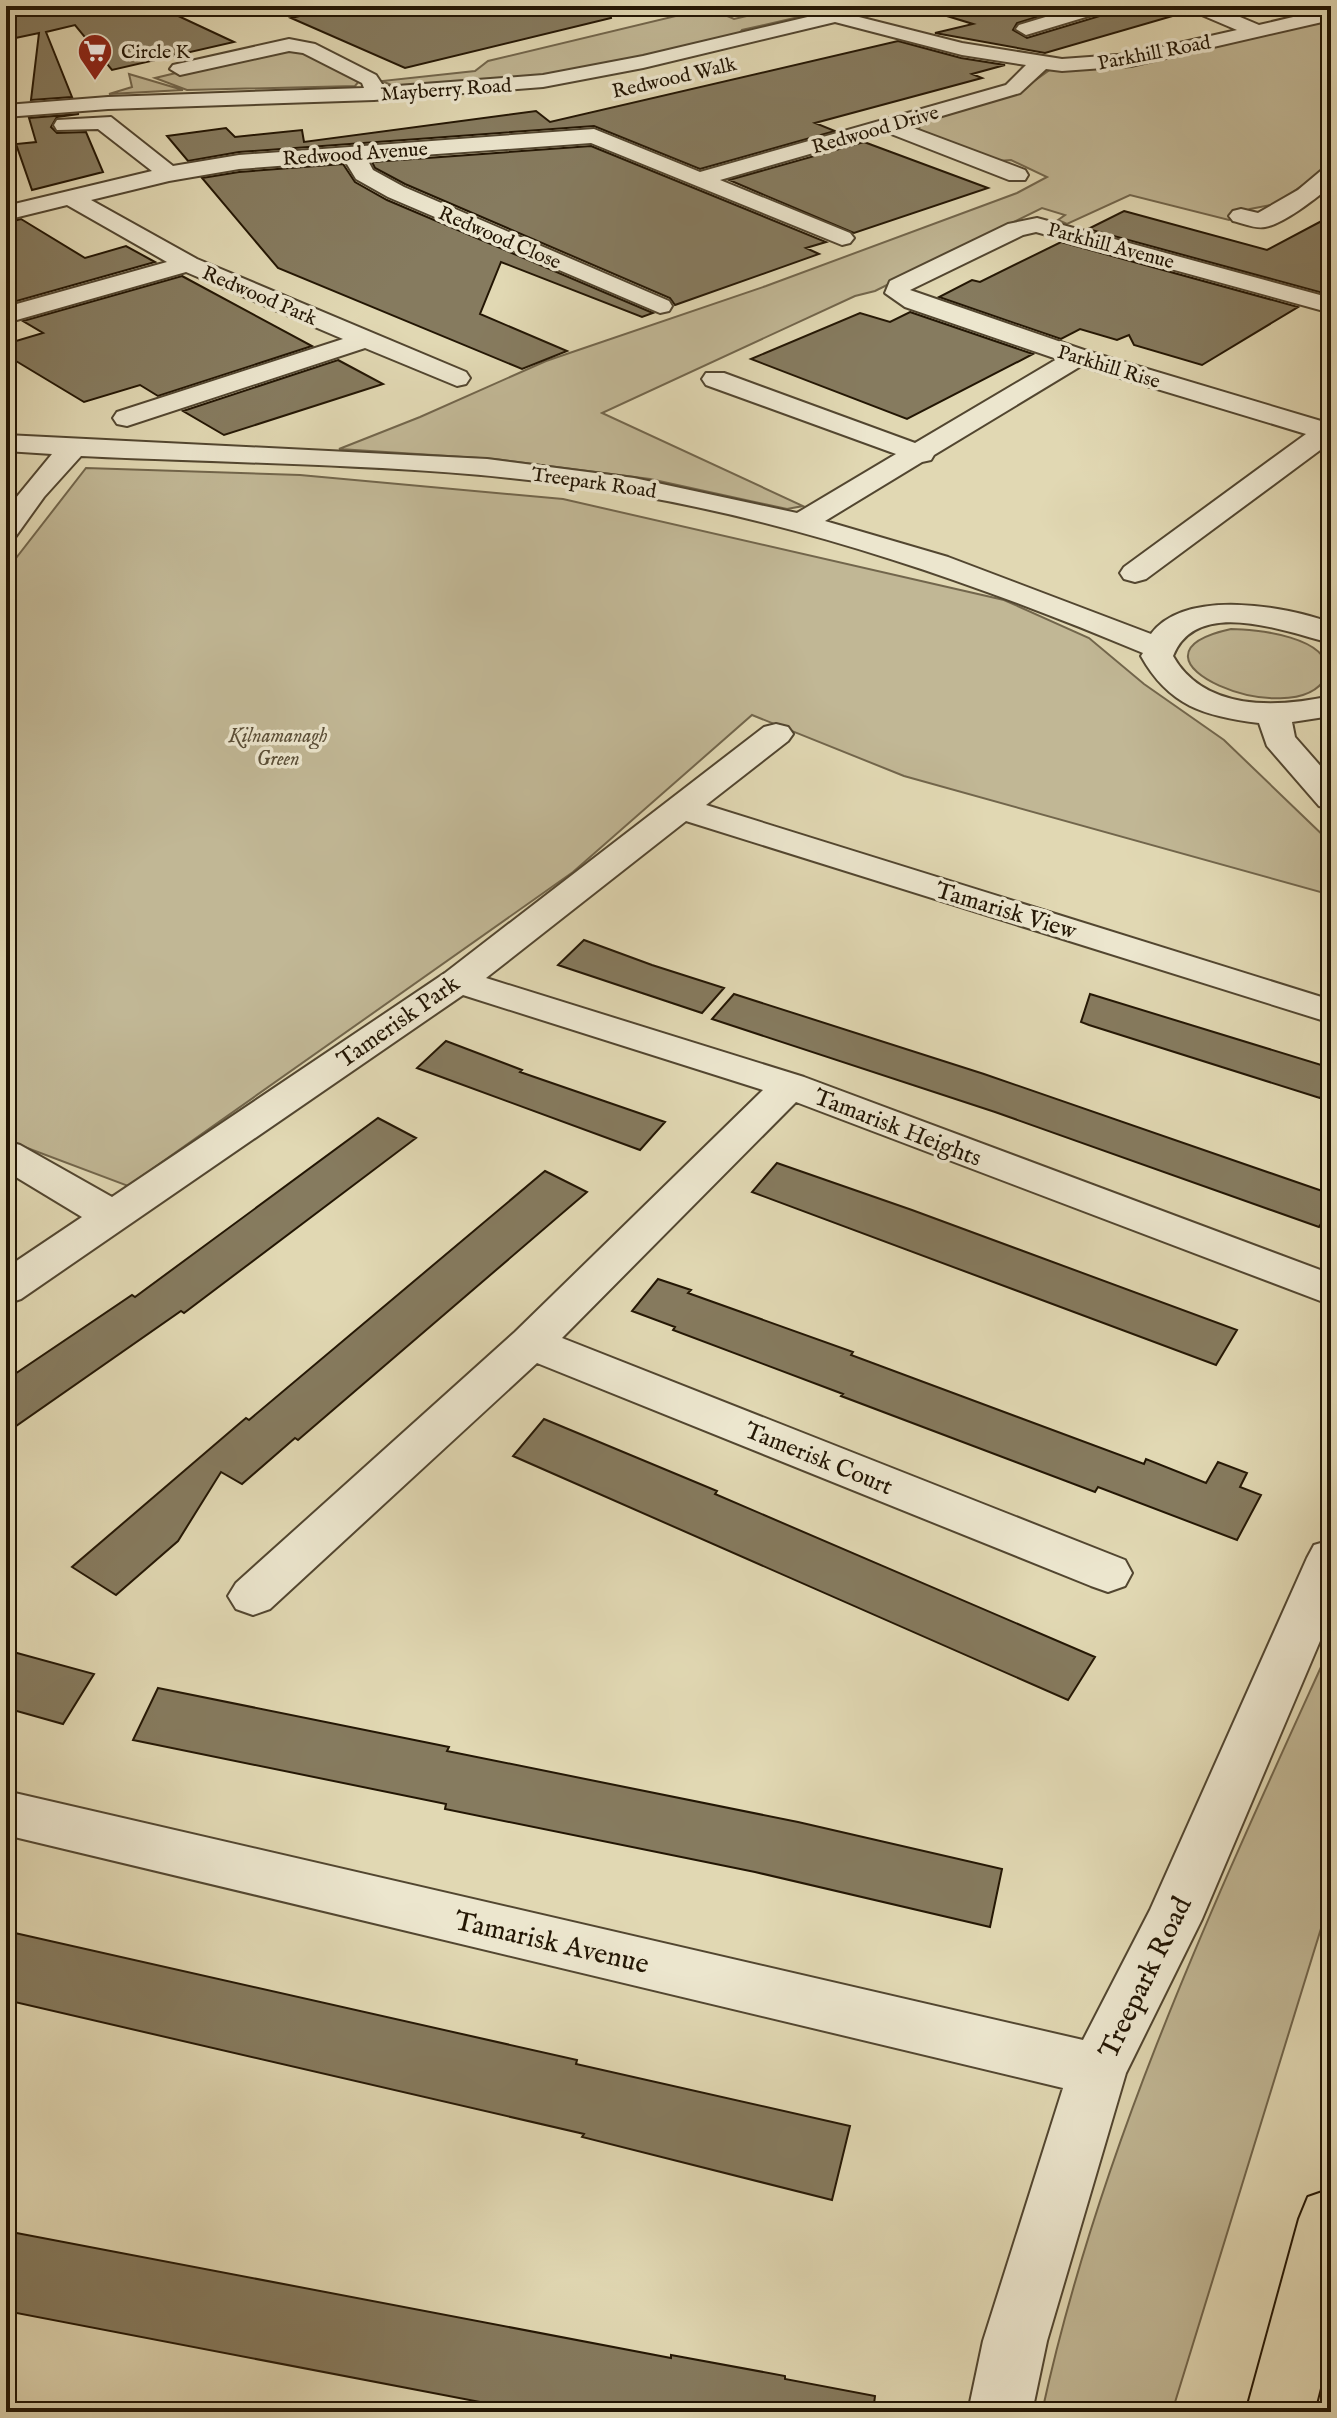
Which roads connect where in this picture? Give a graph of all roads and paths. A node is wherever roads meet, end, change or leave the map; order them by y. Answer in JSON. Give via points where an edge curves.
{"nodes":[{"id":1,"x":879,"y":6,"type":"edge"},
{"id":2,"x":1102,"y":6,"type":"edge"},
{"id":3,"x":1197,"y":6,"type":"edge"},
{"id":4,"x":1331,"y":14,"type":"edge"},
{"id":5,"x":836,"y":17,"type":"junction"},
{"id":6,"x":1026,"y":29,"type":"dead end"},
{"id":7,"x":1257,"y":31,"type":"junction"},
{"id":8,"x":1040,"y":63,"type":"junction"},
{"id":9,"x":180,"y":69,"type":"dead end"},
{"id":10,"x":374,"y":94,"type":"junction"},
{"id":11,"x":6,"y":111,"type":"edge"},
{"id":12,"x":572,"y":118,"type":"dead end"},
{"id":13,"x":887,"y":125,"type":"junction"},
{"id":14,"x":6,"y":131,"type":"edge"},
{"id":15,"x":594,"y":136,"type":"junction"},
{"id":16,"x":352,"y":153,"type":"junction"},
{"id":17,"x":169,"y":174,"type":"junction"},
{"id":18,"x":1331,"y":174,"type":"edge"},
{"id":19,"x":1017,"y":175,"type":"dead end"},
{"id":20,"x":702,"y":178,"type":"junction"},
{"id":21,"x":71,"y":198,"type":"junction"},
{"id":22,"x":6,"y":213,"type":"edge"},
{"id":23,"x":1241,"y":216,"type":"dead end"},
{"id":24,"x":842,"y":238,"type":"dead end"},
{"id":25,"x":188,"y":264,"type":"junction"},
{"id":26,"x":899,"y":286,"type":"joint"},
{"id":27,"x":660,"y":306,"type":"dead end"},
{"id":28,"x":1331,"y":306,"type":"edge"},
{"id":29,"x":6,"y":315,"type":"edge"},
{"id":30,"x":365,"y":340,"type":"junction"},
{"id":31,"x":1078,"y":357,"type":"junction"},
{"id":32,"x":457,"y":378,"type":"dead end"},
{"id":33,"x":715,"y":379,"type":"dead end"},
{"id":34,"x":127,"y":418,"type":"dead end"},
{"id":35,"x":1329,"y":433,"type":"edge"},
{"id":36,"x":6,"y":443,"type":"edge"},
{"id":37,"x":73,"y":448,"type":"junction"},
{"id":38,"x":921,"y":454,"type":"junction"},
{"id":39,"x":804,"y":521,"type":"junction"},
{"id":40,"x":6,"y":530,"type":"edge"},
{"id":41,"x":1135,"y":573,"type":"dead end"},
{"id":42,"x":1331,"y":634,"type":"edge"},
{"id":43,"x":1158,"y":648,"type":"junction"},
{"id":44,"x":1331,"y":706,"type":"edge"},
{"id":45,"x":1274,"y":714,"type":"junction"},
{"id":46,"x":776,"y":734,"type":"dead end"},
{"id":47,"x":1331,"y":799,"type":"edge"},
{"id":48,"x":680,"y":808,"type":"junction"},
{"id":49,"x":458,"y":981,"type":"junction"},
{"id":50,"x":1331,"y":1012,"type":"edge"},
{"id":51,"x":790,"y":1086,"type":"junction"},
{"id":52,"x":6,"y":1154,"type":"edge"},
{"id":53,"x":110,"y":1218,"type":"junction"},
{"id":54,"x":6,"y":1289,"type":"edge"},
{"id":55,"x":1331,"y":1290,"type":"edge"},
{"id":56,"x":531,"y":1343,"type":"junction"},
{"id":57,"x":1331,"y":1558,"type":"edge"},
{"id":58,"x":1108,"y":1573,"type":"dead end"},
{"id":59,"x":253,"y":1596,"type":"dead end"},
{"id":60,"x":6,"y":1813,"type":"edge"},
{"id":61,"x":1098,"y":2070,"type":"junction"},
{"id":62,"x":1331,"y":2219,"type":"edge"},
{"id":63,"x":1000,"y":2412,"type":"edge"},
{"id":64,"x":1280,"y":2412,"type":"edge"}],
"edges":[{"from":1,"to":5,"type":"street","name":"Mayberry Road"},
{"from":2,"to":6,"type":"street"},
{"from":3,"to":7,"type":"street"},
{"from":4,"to":7,"type":"street","name":"Parkhill Road"},
{"from":5,"to":8,"type":"street","name":"Parkhill Road"},
{"from":5,"to":10,"type":"street","name":"Mayberry Road","via":[[579,76]]},
{"from":7,"to":8,"type":"street","name":"Parkhill Road","via":[[1131,60]]},
{"from":8,"to":13,"type":"street","name":"Redwood Drive","via":[[1013,89]]},
{"from":9,"to":10,"type":"street","via":[[289,45],[308,48],[369,79]]},
{"from":10,"to":11,"type":"street","name":"Mayberry Road"},
{"from":12,"to":15,"type":"street"},
{"from":13,"to":19,"type":"street"},
{"from":13,"to":20,"type":"street","name":"Redwood Drive"},
{"from":14,"to":17,"type":"street","via":[[103,122]]},
{"from":15,"to":16,"type":"street","name":"Redwood Avenue"},
{"from":15,"to":20,"type":"street","name":"Redwood Avenue"},
{"from":16,"to":17,"type":"street","name":"Redwood Avenue"},
{"from":16,"to":27,"type":"street","name":"Redwood Close","via":[[364,174],[396,192]]},
{"from":17,"to":21,"type":"street","name":"Redwood Avenue"},
{"from":18,"to":23,"type":"street","via":[[1261,221]]},
{"from":20,"to":24,"type":"street","name":"Redwood Avenue"},
{"from":21,"to":22,"type":"street","name":"Redwood Avenue"},
{"from":21,"to":25,"type":"street","name":"Redwood Park"},
{"from":25,"to":29,"type":"street"},
{"from":25,"to":30,"type":"street","name":"Redwood Park"},
{"from":26,"to":28,"type":"street","name":"Parkhill Avenue","via":[[1038,223]]},
{"from":26,"to":31,"type":"street","name":"Parkhill Rise","via":[[897,293],[914,302]]},
{"from":30,"to":32,"type":"street","name":"Redwood Park"},
{"from":30,"to":34,"type":"street"},
{"from":31,"to":35,"type":"street","name":"Parkhill Rise"},
{"from":31,"to":38,"type":"street"},
{"from":33,"to":38,"type":"street"},
{"from":35,"to":41,"type":"street"},
{"from":36,"to":37,"type":"street","name":"Treepark Road"},
{"from":37,"to":39,"type":"street","name":"Treepark Road","via":[[320,456],[556,475],[687,495]]},
{"from":37,"to":40,"type":"street"},
{"from":38,"to":39,"type":"street"},
{"from":39,"to":43,"type":"street","name":"Treepark Road","via":[[984,577]]},
{"from":42,"to":43,"type":"street","via":[[1285,617],[1225,614],[1183,625]]},
{"from":43,"to":45,"type":"street","via":[[1162,671],[1198,698]]},
{"from":44,"to":45,"type":"street"},
{"from":45,"to":47,"type":"street","via":[[1279,739]]},
{"from":46,"to":48,"type":"street","name":"Tamerisk Park"},
{"from":48,"to":49,"type":"street","name":"Tamerisk Park"},
{"from":48,"to":50,"type":"street","name":"Tamarisk View"},
{"from":49,"to":51,"type":"street","name":"Tamarisk Heights"},
{"from":49,"to":53,"type":"street","name":"Tamerisk Park"},
{"from":51,"to":55,"type":"street","name":"Tamarisk Heights"},
{"from":51,"to":56,"type":"street"},
{"from":52,"to":53,"type":"street","via":[[88,1199]]},
{"from":53,"to":54,"type":"street","name":"Tamerisk Park"},
{"from":56,"to":58,"type":"street","name":"Tamerisk Court"},
{"from":56,"to":59,"type":"street"},
{"from":57,"to":61,"type":"street","name":"Treepark Road","via":[[1174,1919]]},
{"from":60,"to":61,"type":"street","name":"Tamarisk Avenue"},
{"from":61,"to":63,"type":"street","name":"Treepark Road","via":[[1015,2341]]},
{"from":62,"to":64,"type":"main road"}]}
